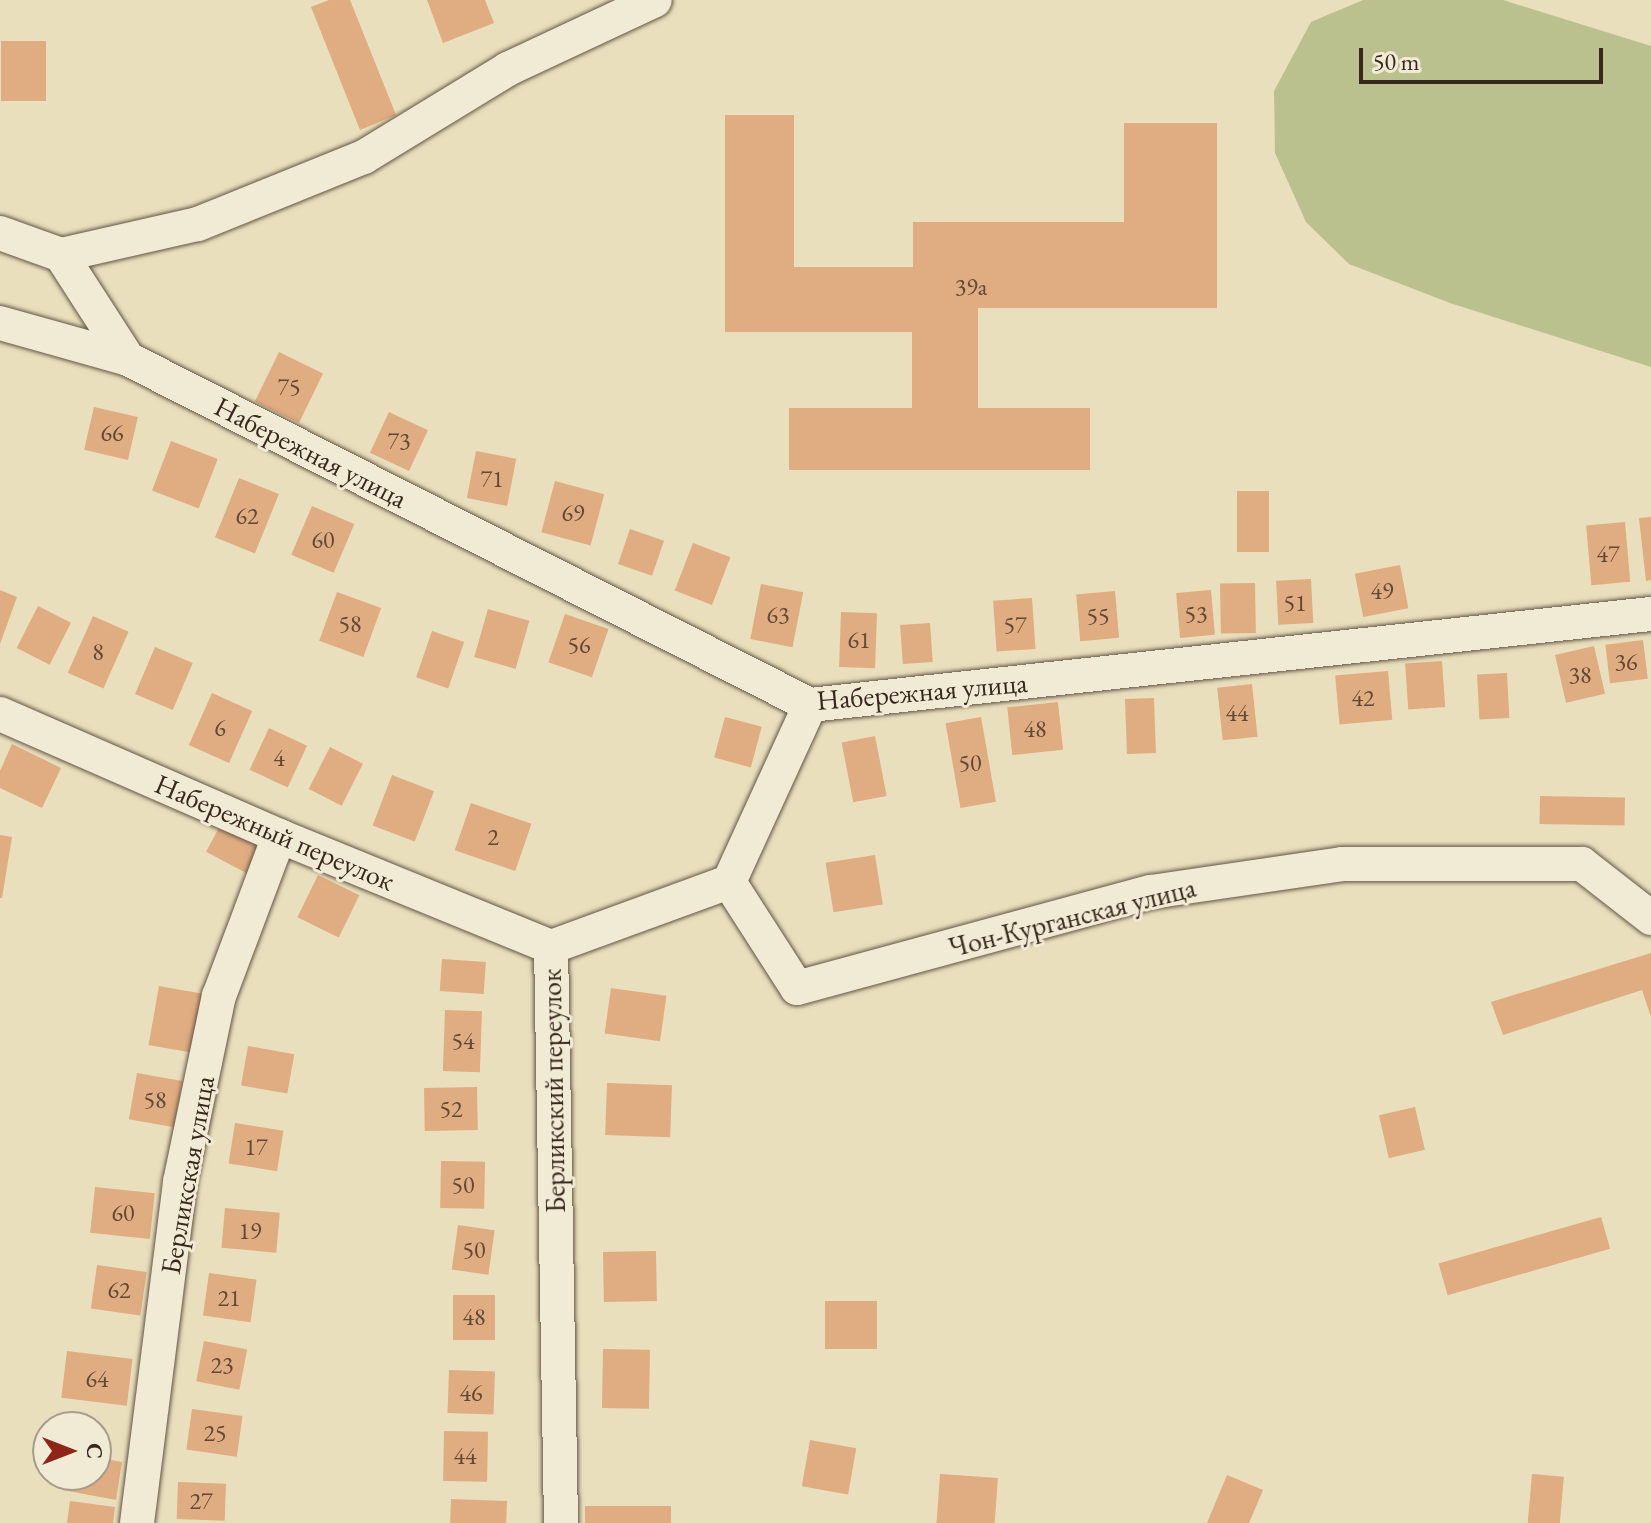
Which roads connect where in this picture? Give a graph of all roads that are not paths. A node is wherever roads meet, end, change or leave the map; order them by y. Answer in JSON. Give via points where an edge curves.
{"nodes":[{"id":1,"x":655,"y":0,"type":"edge"},
{"id":2,"x":0,"y":233,"type":"edge"},
{"id":3,"x":61,"y":255,"type":"junction"},
{"id":4,"x":0,"y":323,"type":"edge"},
{"id":5,"x":128,"y":359,"type":"junction"},
{"id":6,"x":1651,"y":614,"type":"edge"},
{"id":7,"x":810,"y":705,"type":"junction"},
{"id":8,"x":0,"y":714,"type":"edge"},
{"id":9,"x":279,"y":836,"type":"junction"},
{"id":10,"x":729,"y":882,"type":"junction"},
{"id":11,"x":1651,"y":918,"type":"edge"},
{"id":12,"x":551,"y":947,"type":"junction"},
{"id":13,"x":137,"y":1523,"type":"edge"},
{"id":14,"x":561,"y":1523,"type":"edge"}],
"edges":[{"from":1,"to":3,"type":"street","via":[[508,69],[364,157],[198,224]]},
{"from":2,"to":3,"type":"street"},
{"from":3,"to":5,"type":"street"},
{"from":4,"to":5,"type":"street","name":"Набережная улица"},
{"from":5,"to":7,"type":"street","name":"Набережная улица"},
{"from":6,"to":7,"type":"street","name":"Набережная улица"},
{"from":7,"to":10,"type":"street"},
{"from":8,"to":9,"type":"street","name":"Набережный переулок"},
{"from":9,"to":12,"type":"street","name":"Набережный переулок"},
{"from":9,"to":13,"type":"street","name":"Берликская улица","via":[[219,996],[180,1182]]},
{"from":10,"to":11,"type":"street","name":"Чон-Курганская улица","via":[[797,988],[1151,892],[1342,864],[1582,864]]},
{"from":10,"to":12,"type":"street","name":"Берликский переулок"},
{"from":12,"to":14,"type":"street","name":"Берликский переулок"}]}
